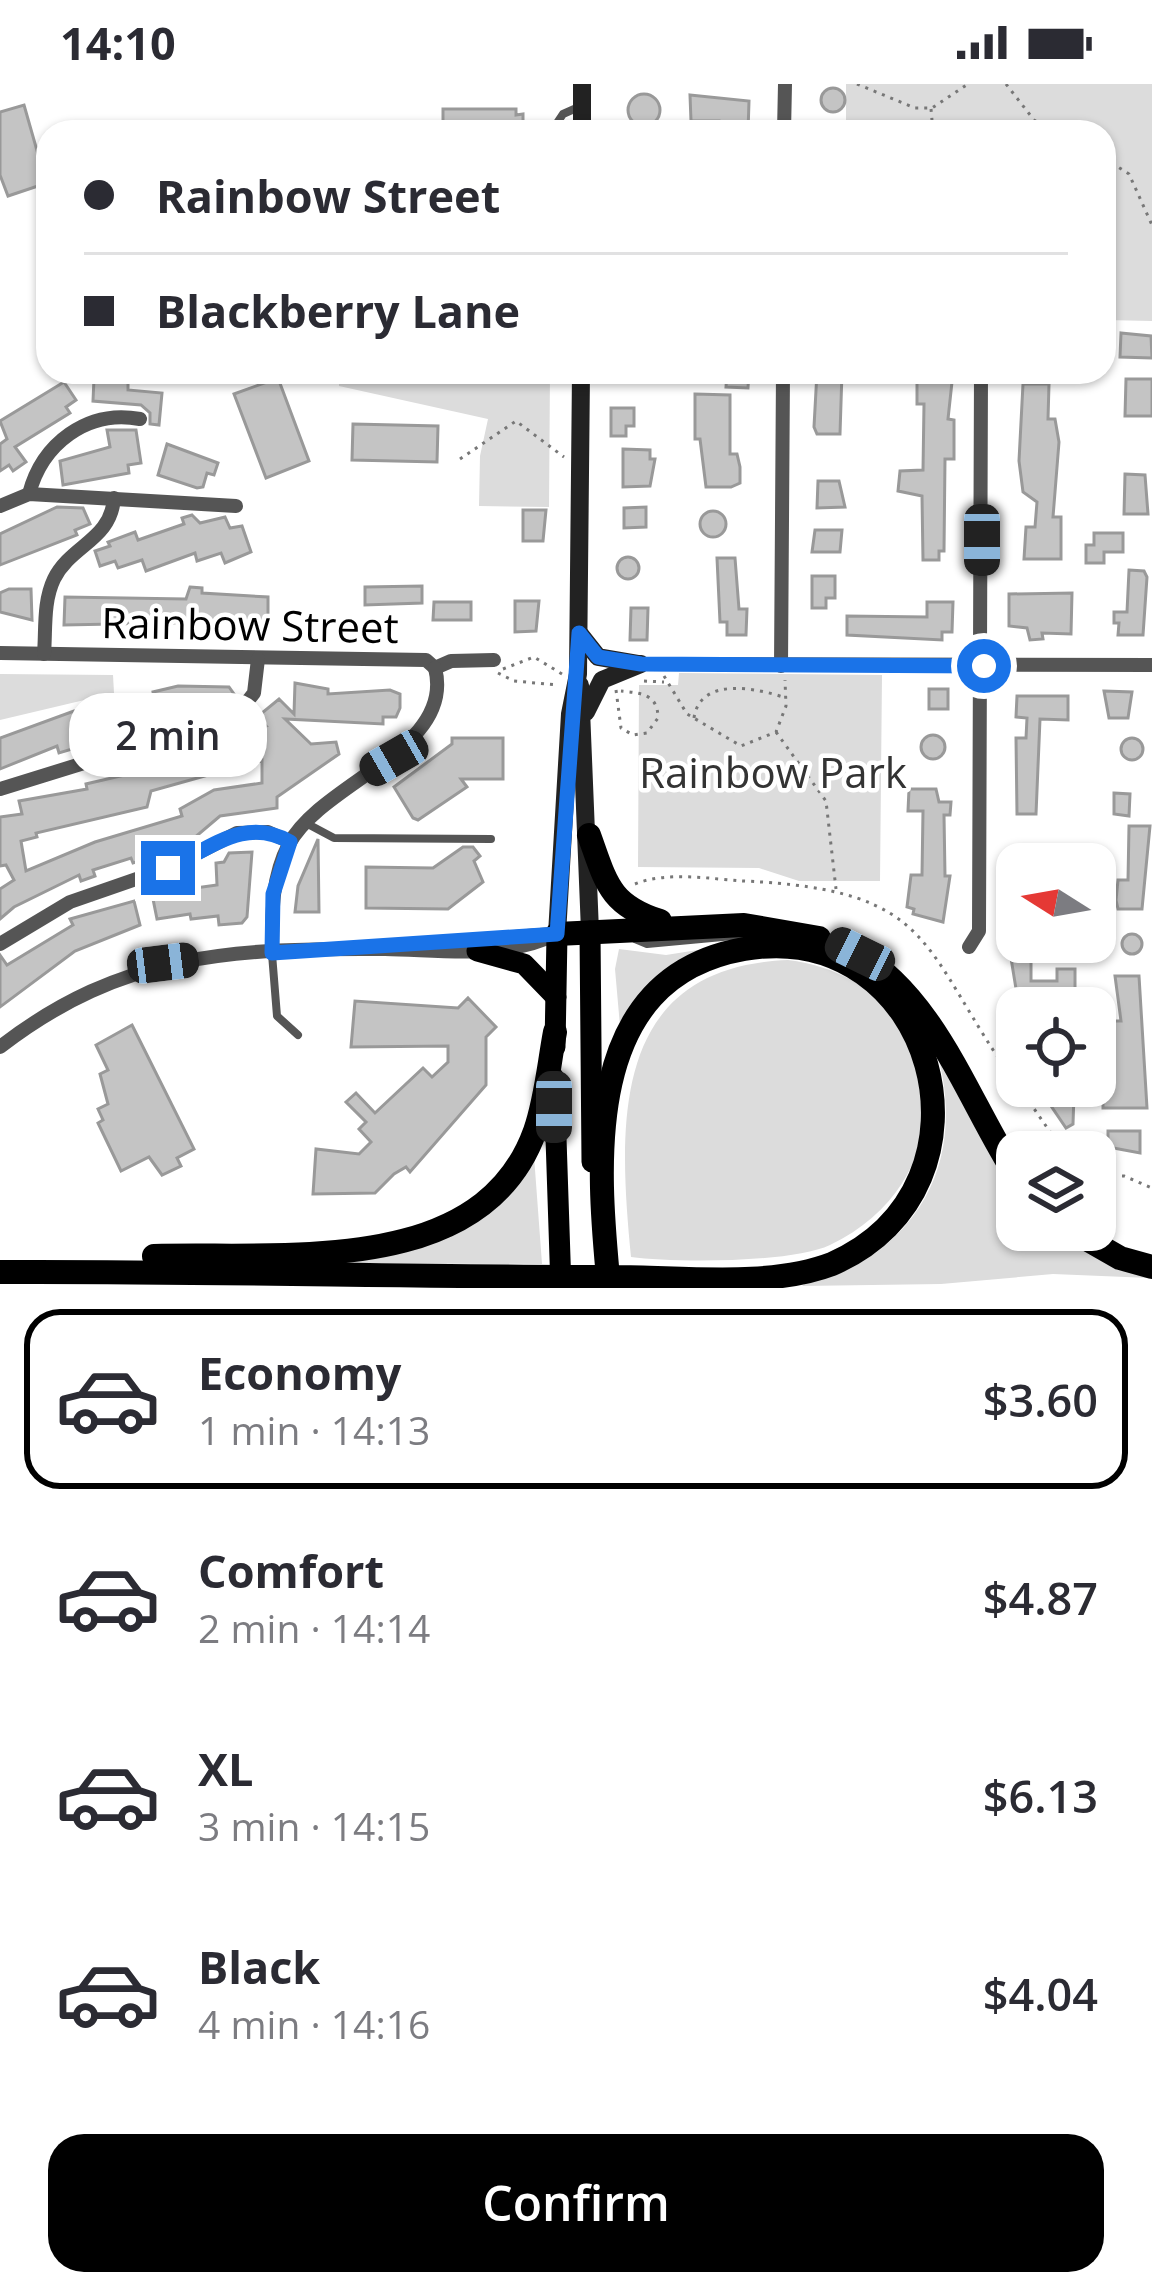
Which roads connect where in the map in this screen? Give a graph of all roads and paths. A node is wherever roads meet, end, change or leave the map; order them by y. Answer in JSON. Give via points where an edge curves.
{"nodes":[{"id":1,"x":582,"y":84,"type":"edge"},
{"id":2,"x":785,"y":84,"type":"edge"},
{"id":3,"x":857,"y":84,"type":"edge"},
{"id":4,"x":968,"y":84,"type":"edge"},
{"id":5,"x":1006,"y":84,"type":"edge"},
{"id":6,"x":582,"y":106,"type":"junction"},
{"id":7,"x":932,"y":108,"type":"junction"},
{"id":8,"x":559,"y":120,"type":"edge"},
{"id":9,"x":582,"y":120,"type":"edge"},
{"id":10,"x":784,"y":120,"type":"edge"},
{"id":11,"x":932,"y":120,"type":"edge"},
{"id":12,"x":1034,"y":120,"type":"edge"},
{"id":13,"x":1116,"y":166,"type":"edge"},
{"id":14,"x":1152,"y":225,"type":"edge"},
{"id":15,"x":581,"y":384,"type":"edge"},
{"id":16,"x":783,"y":384,"type":"edge"},
{"id":17,"x":981,"y":384,"type":"edge"},
{"id":18,"x":140,"y":419,"type":"dead end"},
{"id":19,"x":460,"y":460,"type":"dead end"},
{"id":20,"x":580,"y":470,"type":"junction"},
{"id":21,"x":29,"y":494,"type":"junction"},
{"id":22,"x":114,"y":499,"type":"junction"},
{"id":23,"x":0,"y":506,"type":"edge"},
{"id":24,"x":236,"y":506,"type":"dead end"},
{"id":25,"x":579,"y":633,"type":"junction"},
{"id":26,"x":0,"y":653,"type":"edge"},
{"id":27,"x":44,"y":654,"type":"junction"},
{"id":28,"x":258,"y":659,"type":"junction"},
{"id":29,"x":495,"y":663,"type":"joint"},
{"id":30,"x":649,"y":664,"type":"junction"},
{"id":31,"x":1152,"y":665,"type":"edge"},
{"id":32,"x":783,"y":666,"type":"junction"},
{"id":33,"x":984,"y":666,"type":"junction"},
{"id":34,"x":435,"y":668,"type":"junction"},
{"id":35,"x":578,"y":674,"type":"junction"},
{"id":36,"x":786,"y":698,"type":"junction"},
{"id":37,"x":585,"y":716,"type":"junction"},
{"id":38,"x":694,"y":720,"type":"junction"},
{"id":39,"x":776,"y":732,"type":"junction"},
{"id":40,"x":0,"y":789,"type":"edge"},
{"id":41,"x":304,"y":822,"type":"junction"},
{"id":42,"x":589,"y":835,"type":"junction"},
{"id":43,"x":491,"y":839,"type":"dead end"},
{"id":44,"x":290,"y":842,"type":"junction"},
{"id":45,"x":835,"y":890,"type":"junction"},
{"id":46,"x":616,"y":897,"type":"junction"},
{"id":47,"x":679,"y":927,"type":"junction"},
{"id":48,"x":762,"y":928,"type":"junction"},
{"id":49,"x":601,"y":931,"type":"junction"},
{"id":50,"x":557,"y":934,"type":"junction"},
{"id":51,"x":0,"y":944,"type":"edge"},
{"id":52,"x":969,"y":947,"type":"dead end"},
{"id":53,"x":389,"y":949,"type":"junction"},
{"id":54,"x":477,"y":951,"type":"junction"},
{"id":55,"x":272,"y":953,"type":"junction"},
{"id":56,"x":556,"y":997,"type":"junction"},
{"id":57,"x":555,"y":1032,"type":"junction"},
{"id":58,"x":298,"y":1036,"type":"dead end"},
{"id":59,"x":0,"y":1047,"type":"edge"},
{"id":60,"x":996,"y":1051,"type":"edge"},
{"id":61,"x":996,"y":1141,"type":"edge"},
{"id":62,"x":1116,"y":1175,"type":"edge"},
{"id":63,"x":1152,"y":1188,"type":"edge"},
{"id":64,"x":1108,"y":1251,"type":"edge"},
{"id":65,"x":0,"y":1268,"type":"edge"},
{"id":66,"x":1152,"y":1268,"type":"edge"},
{"id":67,"x":617,"y":1282,"type":"edge"},
{"id":68,"x":561,"y":1288,"type":"edge"},
{"id":69,"x":599,"y":1288,"type":"edge"}],
"edges":[{"from":1,"to":6,"type":"main road"},
{"from":2,"to":10,"type":"street"},
{"from":3,"to":7,"type":"path"},
{"from":4,"to":7,"type":"path"},
{"from":5,"to":12,"type":"path"},
{"from":6,"to":8,"type":"lane"},
{"from":6,"to":9,"type":"main road"},
{"from":7,"to":11,"type":"path"},
{"from":13,"to":14,"type":"path","via":[[1129,174]]},
{"from":15,"to":20,"type":"main road"},
{"from":16,"to":32,"type":"street"},
{"from":17,"to":33,"type":"street"},
{"from":18,"to":21,"type":"street","via":[[113,416],[70,432],[41,464]]},
{"from":19,"to":20,"type":"path","via":[[516,421]]},
{"from":20,"to":25,"type":"main road"},
{"from":21,"to":22,"type":"street"},
{"from":21,"to":23,"type":"street"},
{"from":22,"to":24,"type":"street"},
{"from":22,"to":27,"type":"street","via":[[106,529],[56,574]]},
{"from":25,"to":30,"type":"main road","via":[[598,657]]},
{"from":25,"to":35,"type":"main road"},
{"from":26,"to":27,"type":"street","name":"Rainbow Street"},
{"from":27,"to":28,"type":"street","name":"Rainbow Street"},
{"from":28,"to":34,"type":"street","name":"Rainbow Street","via":[[426,660]]},
{"from":28,"to":40,"type":"street","via":[[254,693],[236,716]]},
{"from":29,"to":34,"type":"street","name":"Rainbow Street"},
{"from":29,"to":35,"type":"path","via":[[511,669],[535,657],[558,674]]},
{"from":30,"to":32,"type":"street"},
{"from":30,"to":37,"type":"main road","via":[[602,680]]},
{"from":30,"to":38,"type":"path"},
{"from":31,"to":33,"type":"street"},
{"from":32,"to":33,"type":"street"},
{"from":32,"to":36,"type":"path"},
{"from":33,"to":52,"type":"street","via":[[979,931]]},
{"from":34,"to":41,"type":"street","via":[[437,690],[411,742]]},
{"from":35,"to":37,"type":"main road"},
{"from":35,"to":50,"type":"main road"},
{"from":36,"to":38,"type":"path","via":[[754,687],[710,693],[698,701]]},
{"from":36,"to":39,"type":"path"},
{"from":37,"to":42,"type":"main road"},
{"from":38,"to":39,"type":"path","via":[[741,746]]},
{"from":39,"to":45,"type":"path","via":[[826,802]]},
{"from":41,"to":43,"type":"lane","via":[[334,838]]},
{"from":41,"to":44,"type":"street"},
{"from":42,"to":46,"type":"highway"},
{"from":42,"to":49,"type":"main road"},
{"from":44,"to":51,"type":"street","via":[[268,832],[237,833],[70,902]]},
{"from":44,"to":55,"type":"street","via":[[273,894]]},
{"from":45,"to":46,"type":"path","via":[[665,878]]},
{"from":45,"to":60,"type":"path","via":[[885,910],[927,941]]},
{"from":46,"to":47,"type":"highway","via":[[631,912]]},
{"from":47,"to":48,"type":"highway"},
{"from":47,"to":49,"type":"highway"},
{"from":48,"to":49,"type":"lane","via":[[731,940],[647,944]]},
{"from":48,"to":61,"type":"highway","via":[[838,944],[890,974]]},
{"from":49,"to":50,"type":"highway"},
{"from":49,"to":69,"type":"main road","via":[[592,1169]]},
{"from":50,"to":53,"type":"street"},
{"from":50,"to":54,"type":"street","via":[[531,946]]},
{"from":50,"to":56,"type":"main road"},
{"from":53,"to":54,"type":"street"},
{"from":53,"to":55,"type":"street"},
{"from":54,"to":56,"type":"main road","via":[[524,964]]},
{"from":55,"to":58,"type":"lane","via":[[277,1016]]},
{"from":55,"to":59,"type":"street","via":[[126,973],[50,1009]]},
{"from":56,"to":57,"type":"main road"},
{"from":57,"to":65,"type":"highway","via":[[535,1131],[516,1168],[476,1211],[422,1239]]},
{"from":57,"to":68,"type":"main road"},
{"from":62,"to":63,"type":"path"},
{"from":64,"to":66,"type":"highway"},
{"from":65,"to":67,"type":"highway"},
{"from":67,"to":67,"type":"highway","via":[[603,1182],[606,1102],[621,1044],[645,1006],[706,961],[768,947],[844,963],[884,992],[922,1047],[935,1119],[924,1170],[886,1228],[852,1254],[805,1273]]}]}
